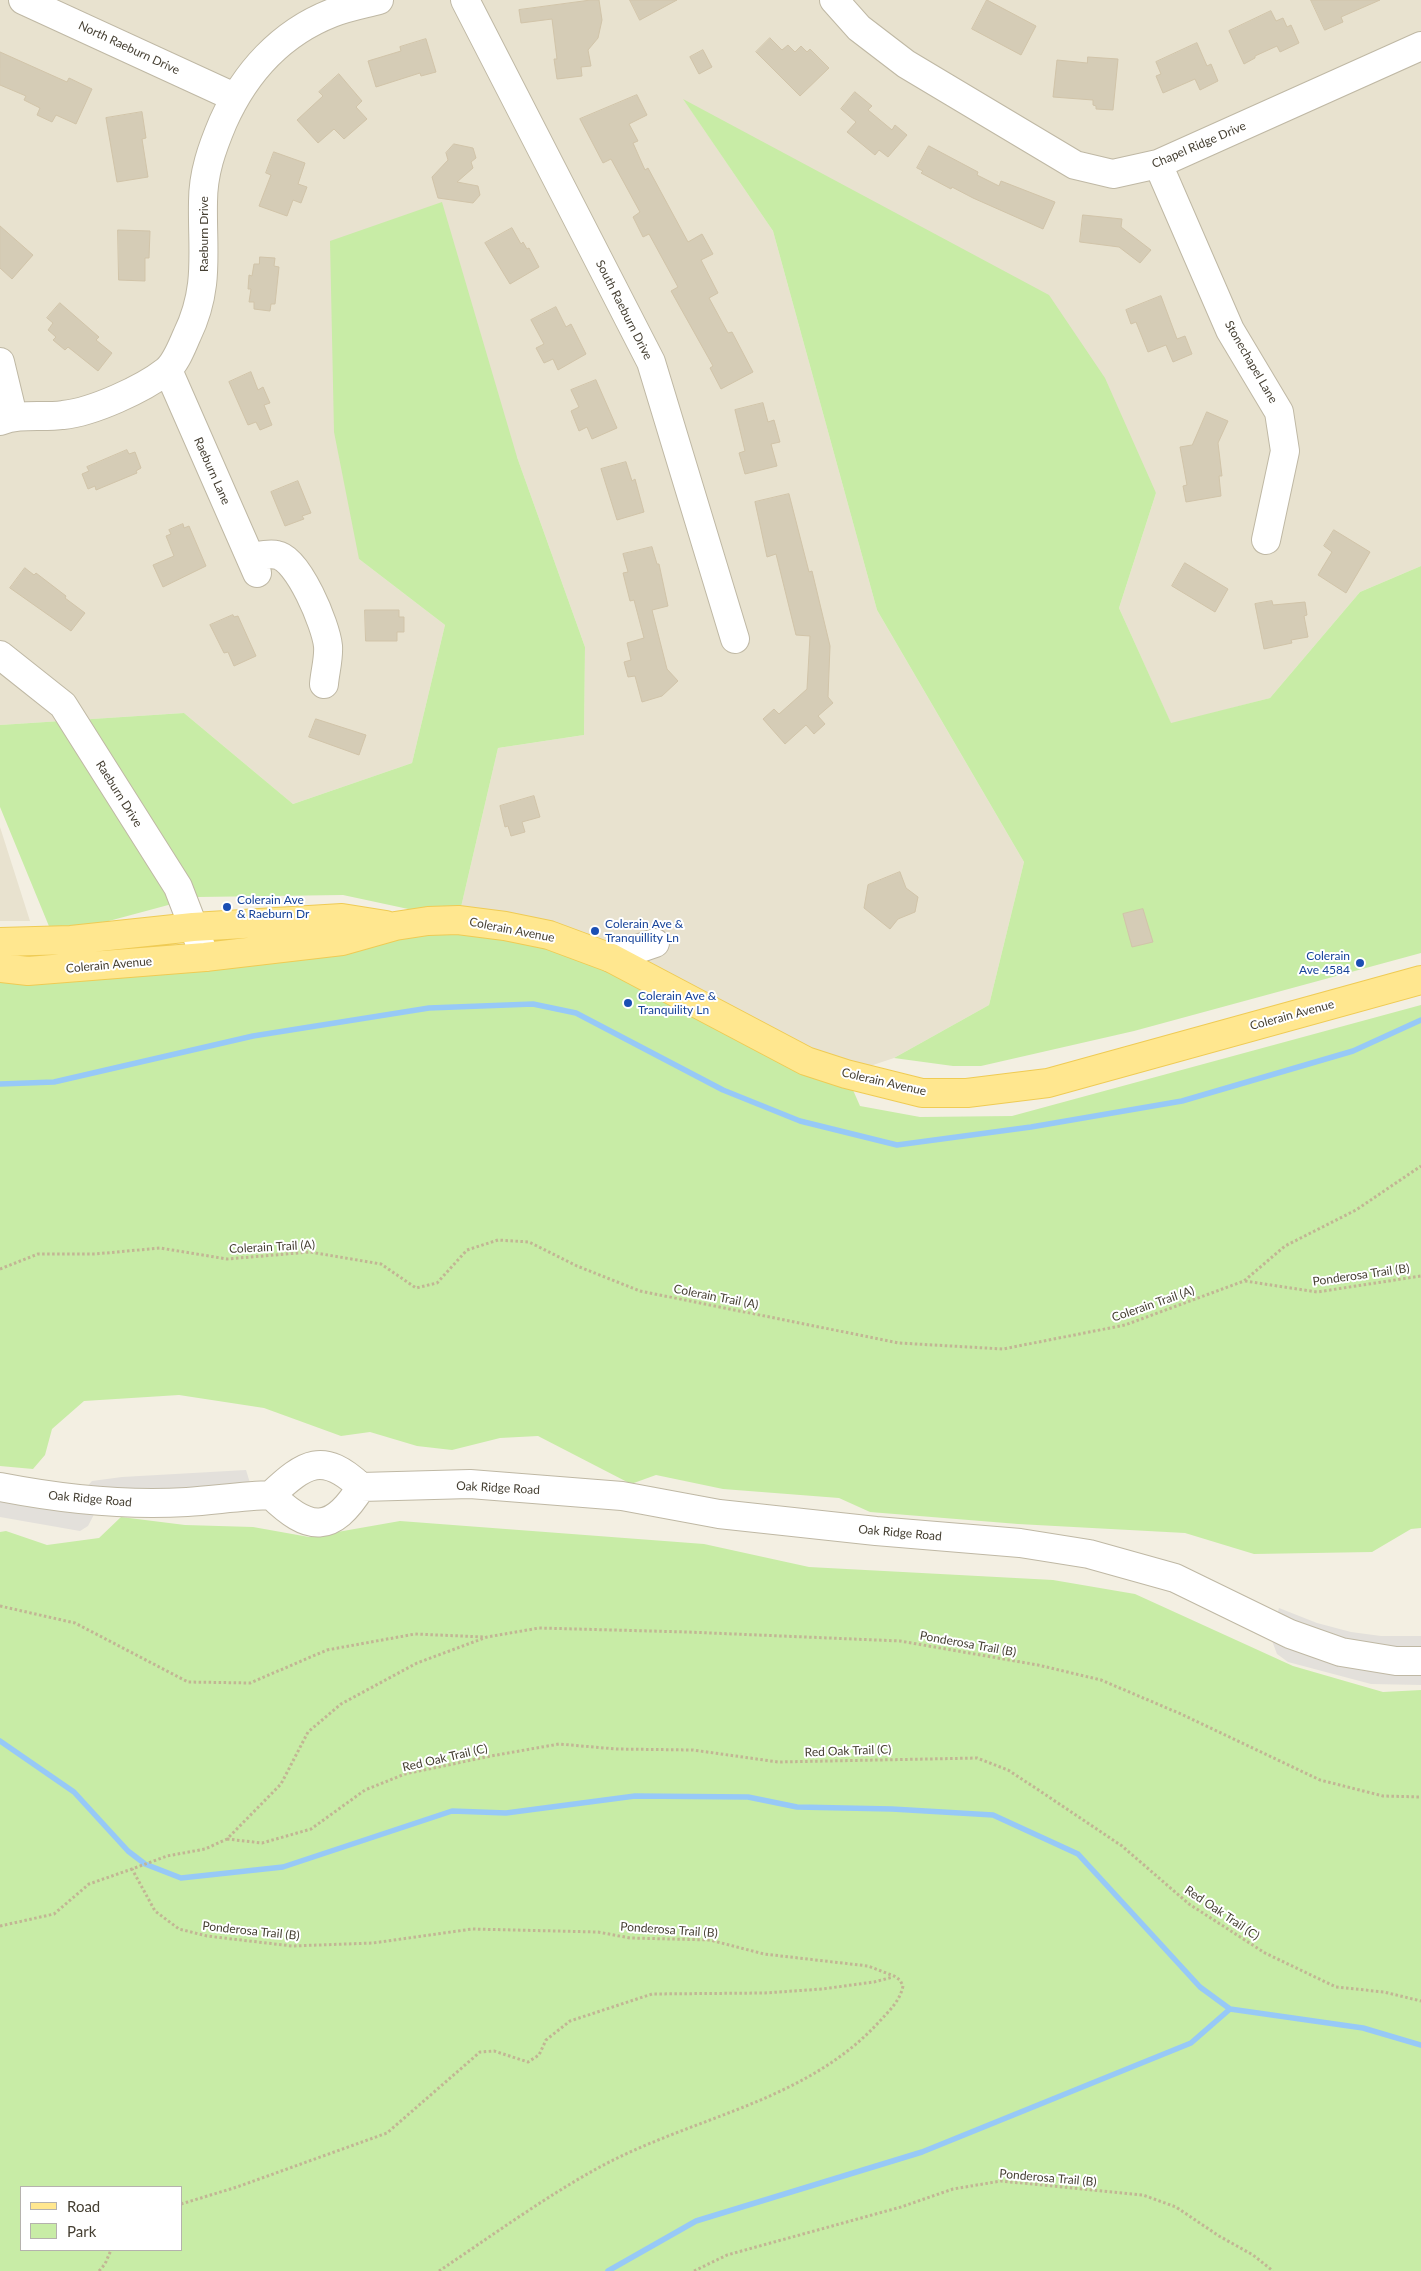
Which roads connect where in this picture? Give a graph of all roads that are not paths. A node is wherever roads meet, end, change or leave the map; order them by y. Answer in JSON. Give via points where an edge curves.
{"nodes":[{"id":1,"x":23,"y":0,"type":"edge"},
{"id":2,"x":379,"y":0,"type":"edge"},
{"id":3,"x":465,"y":0,"type":"edge"},
{"id":4,"x":834,"y":0,"type":"edge"},
{"id":5,"x":1421,"y":46,"type":"edge"},
{"id":6,"x":234,"y":96,"type":"junction"},
{"id":7,"x":1158,"y":164,"type":"junction"},
{"id":8,"x":0,"y":362,"type":"edge"},
{"id":9,"x":168,"y":370,"type":"junction"},
{"id":10,"x":7,"y":418,"type":"edge"},
{"id":11,"x":1266,"y":540,"type":"dead end"},
{"id":12,"x":735,"y":639,"type":"dead end"},
{"id":13,"x":0,"y":655,"type":"edge"},
{"id":14,"x":324,"y":684,"type":"dead end"},
{"id":15,"x":395,"y":926,"type":"junction"},
{"id":16,"x":193,"y":927,"type":"junction"},
{"id":17,"x":0,"y":942,"type":"edge"},
{"id":18,"x":656,"y":943,"type":"dead end"},
{"id":19,"x":205,"y":957,"type":"junction"},
{"id":20,"x":611,"y":958,"type":"junction"},
{"id":21,"x":0,"y":968,"type":"edge"},
{"id":22,"x":1421,"y":980,"type":"edge"},
{"id":23,"x":0,"y":1487,"type":"edge"},
{"id":24,"x":361,"y":1487,"type":"junction"},
{"id":25,"x":271,"y":1495,"type":"junction"},
{"id":26,"x":1421,"y":1660,"type":"edge"}],
"edges":[{"from":1,"to":6,"type":"street","name":"North Raeburn Drive"},
{"from":2,"to":6,"type":"street","name":"Raeburn Drive","via":[[333,12],[287,38],[261,62]]},
{"from":3,"to":12,"type":"street","name":"South Raeburn Drive","via":[[651,362]]},
{"from":4,"to":7,"type":"street","name":"Chapel Ridge Drive","via":[[859,28],[906,64],[1075,165],[1113,174]]},
{"from":5,"to":7,"type":"street","name":"Chapel Ridge Drive"},
{"from":6,"to":9,"type":"street","name":"Raeburn Drive","via":[[212,148],[205,175],[204,273],[200,299],[193,324]]},
{"from":7,"to":11,"type":"street","name":"Stonechapel Lane","via":[[1230,330],[1279,412],[1285,452]]},
{"from":8,"to":10,"type":"street"},
{"from":9,"to":10,"type":"street","via":[[116,400],[91,409],[57,416]]},
{"from":9,"to":14,"type":"street","name":"Raeburn Lane","via":[[253,565],[277,555],[288,560],[304,582],[328,645]]},
{"from":13,"to":16,"type":"street","name":"Raeburn Drive","via":[[63,705],[178,887]]},
{"from":15,"to":16,"type":"main road","name":"Colerain Avenue","via":[[342,918]]},
{"from":15,"to":19,"type":"main road","name":"Colerain Avenue","via":[[342,941]]},
{"from":15,"to":20,"type":"main road","name":"Colerain Avenue","via":[[458,920],[505,926],[549,935]]},
{"from":16,"to":17,"type":"main road","name":"Colerain Avenue","via":[[71,940]]},
{"from":16,"to":19,"type":"street","name":"Raeburn Drive"},
{"from":18,"to":20,"type":"street"},
{"from":19,"to":21,"type":"main road","name":"Colerain Avenue","via":[[28,971]]},
{"from":20,"to":22,"type":"main road","name":"Colerain Avenue","via":[[806,1061],[922,1093],[967,1093],[1048,1083]]},
{"from":23,"to":25,"type":"street","name":"Oak Ridge Road","via":[[75,1500],[126,1503]]},
{"from":24,"to":25,"type":"street","via":[[335,1467],[314,1464],[292,1476]]},
{"from":24,"to":25,"type":"street","via":[[337,1518],[320,1524],[285,1509]]},
{"from":24,"to":26,"type":"street","name":"Oak Ridge Road","via":[[470,1484],[622,1496],[719,1514],[876,1532],[1020,1543],[1089,1554],[1175,1578],[1290,1634],[1341,1652],[1396,1661]]}]}
